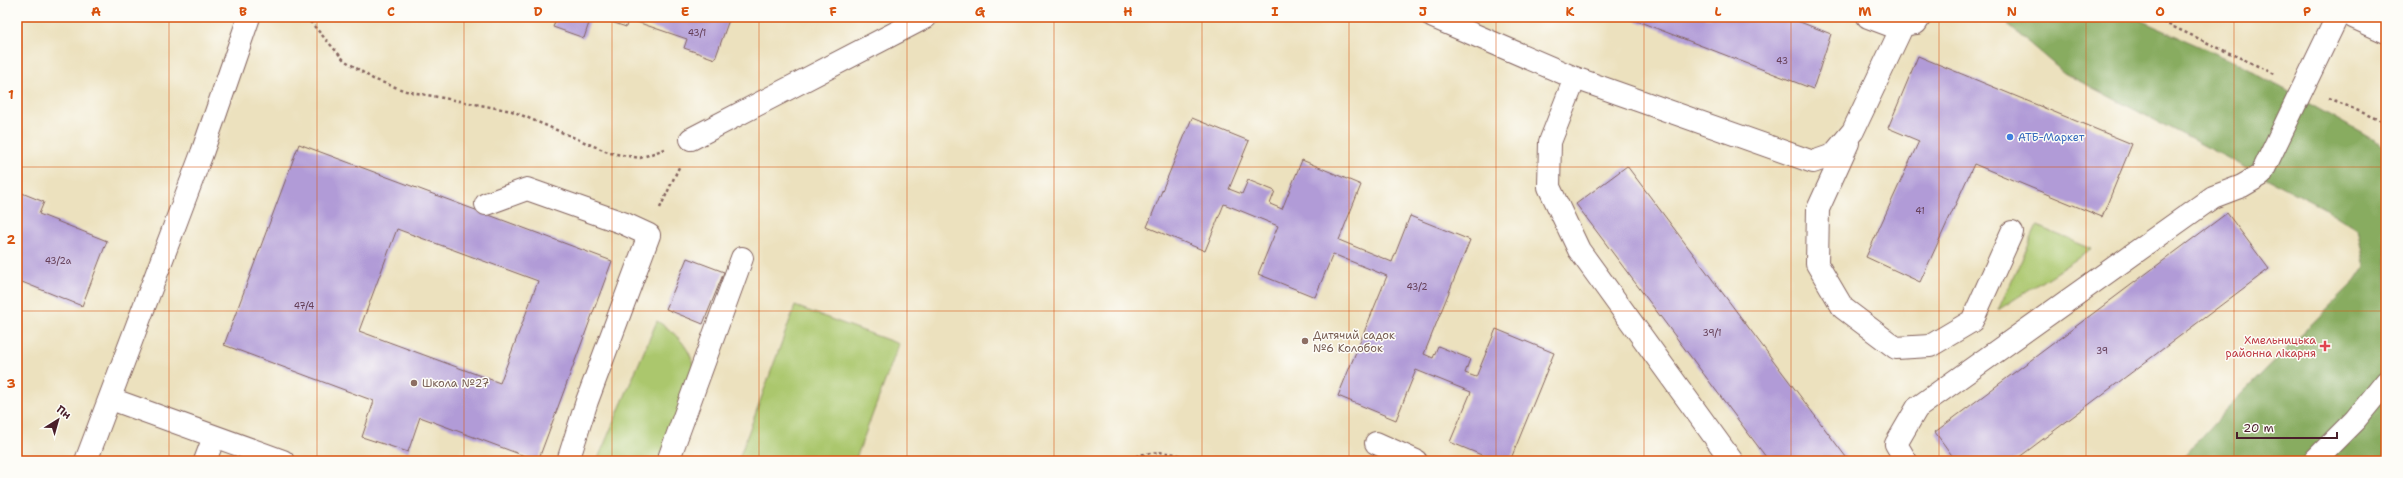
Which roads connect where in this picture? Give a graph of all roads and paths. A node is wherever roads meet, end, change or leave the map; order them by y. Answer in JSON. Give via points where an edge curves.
{"nodes":[{"id":1,"x":248,"y":17,"type":"edge"},
{"id":2,"x":306,"y":17,"type":"edge"},
{"id":3,"x":926,"y":17,"type":"edge"},
{"id":4,"x":1433,"y":17,"type":"edge"},
{"id":5,"x":1868,"y":17,"type":"edge"},
{"id":6,"x":2152,"y":17,"type":"edge"},
{"id":7,"x":2337,"y":17,"type":"edge"},
{"id":8,"x":2353,"y":17,"type":"edge"},
{"id":9,"x":1912,"y":21,"type":"edge"},
{"id":10,"x":2386,"y":32,"type":"edge"},
{"id":11,"x":1575,"y":78,"type":"junction"},
{"id":12,"x":2303,"y":87,"type":"junction"},
{"id":13,"x":2386,"y":123,"type":"edge"},
{"id":14,"x":1854,"y":131,"type":"junction"},
{"id":15,"x":691,"y":139,"type":"junction"},
{"id":16,"x":663,"y":202,"type":"dead end"},
{"id":17,"x":486,"y":204,"type":"dead end"},
{"id":18,"x":2012,"y":232,"type":"dead end"},
{"id":19,"x":742,"y":258,"type":"dead end"},
{"id":20,"x":2386,"y":382,"type":"edge"},
{"id":21,"x":111,"y":399,"type":"junction"},
{"id":22,"x":214,"y":437,"type":"junction"},
{"id":23,"x":1376,"y":443,"type":"dead end"},
{"id":24,"x":86,"y":461,"type":"edge"},
{"id":25,"x":205,"y":461,"type":"edge"},
{"id":26,"x":283,"y":461,"type":"edge"},
{"id":27,"x":568,"y":461,"type":"edge"},
{"id":28,"x":668,"y":461,"type":"edge"},
{"id":29,"x":1125,"y":461,"type":"edge"},
{"id":30,"x":1194,"y":461,"type":"edge"},
{"id":31,"x":1416,"y":461,"type":"edge"},
{"id":32,"x":1732,"y":461,"type":"edge"},
{"id":33,"x":1906,"y":461,"type":"edge"},
{"id":34,"x":2314,"y":461,"type":"edge"}],
"edges":[{"from":1,"to":21,"type":"main road","via":[[202,153]]},
{"from":2,"to":15,"type":"path","via":[[344,60],[373,79],[406,91],[512,111],[610,153],[625,156],[640,158]]},
{"from":3,"to":15,"type":"main road"},
{"from":4,"to":11,"type":"main road"},
{"from":5,"to":9,"type":"main road","via":[[1892,26]]},
{"from":6,"to":12,"type":"path"},
{"from":7,"to":12,"type":"main road"},
{"from":8,"to":10,"type":"main road"},
{"from":9,"to":14,"type":"main road"},
{"from":11,"to":14,"type":"main road","via":[[1813,162],[1833,155]]},
{"from":11,"to":32,"type":"main road","via":[[1550,142],[1549,187],[1579,250]]},
{"from":12,"to":13,"type":"path"},
{"from":12,"to":33,"type":"main road","via":[[2261,175],[2242,186],[2213,197],[1917,408],[1896,444]]},
{"from":14,"to":18,"type":"main road","via":[[1818,209],[1817,264],[1843,308],[1896,348],[1930,346],[1972,321]]},
{"from":15,"to":16,"type":"path"},
{"from":17,"to":27,"type":"main road","via":[[527,188],[649,235],[589,394]]},
{"from":19,"to":28,"type":"main road"},
{"from":20,"to":34,"type":"main road","via":[[2355,420]]},
{"from":21,"to":22,"type":"main road"},
{"from":21,"to":24,"type":"main road"},
{"from":22,"to":25,"type":"main road"},
{"from":22,"to":26,"type":"main road"},
{"from":23,"to":31,"type":"main road"},
{"from":29,"to":30,"type":"path","via":[[1137,455],[1160,452],[1179,454]]}]}
